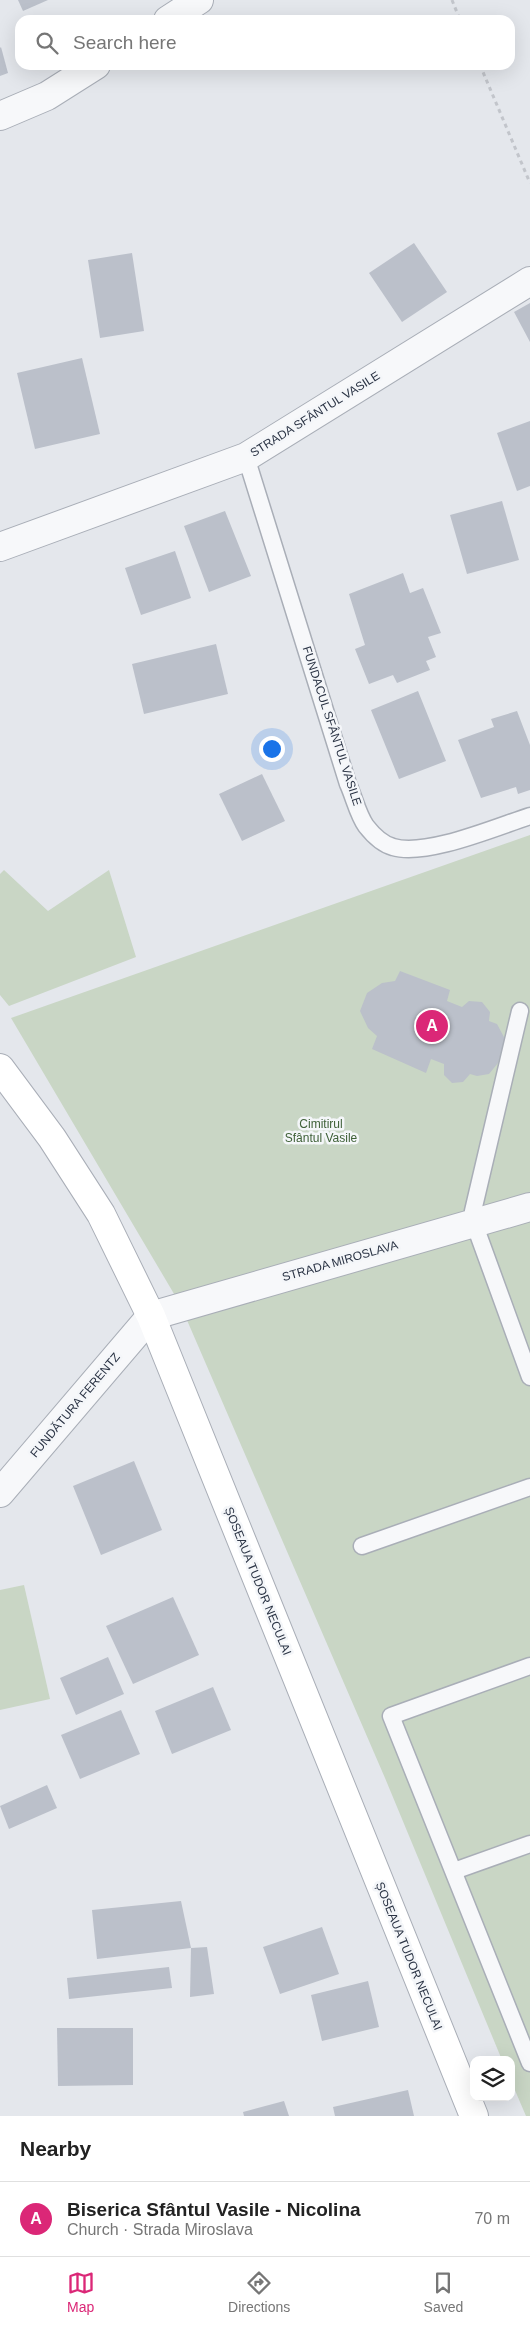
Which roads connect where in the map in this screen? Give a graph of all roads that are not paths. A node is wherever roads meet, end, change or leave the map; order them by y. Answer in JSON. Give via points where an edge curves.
{"nodes":[{"id":1,"x":199,"y":0,"type":"edge"},
{"id":2,"x":176,"y":15,"type":"edge"},
{"id":3,"x":88,"y":70,"type":"edge"},
{"id":4,"x":0,"y":116,"type":"edge"},
{"id":5,"x":530,"y":281,"type":"edge"},
{"id":6,"x":246,"y":457,"type":"junction"},
{"id":7,"x":0,"y":547,"type":"edge"},
{"id":8,"x":530,"y":816,"type":"edge"},
{"id":9,"x":520,"y":1011,"type":"dead end"},
{"id":10,"x":0,"y":1068,"type":"edge"},
{"id":11,"x":530,"y":1207,"type":"edge"},
{"id":12,"x":474,"y":1222,"type":"junction"},
{"id":13,"x":151,"y":1316,"type":"junction"},
{"id":14,"x":530,"y":1377,"type":"edge"},
{"id":15,"x":530,"y":1487,"type":"edge"},
{"id":16,"x":0,"y":1493,"type":"edge"},
{"id":17,"x":362,"y":1546,"type":"dead end"},
{"id":18,"x":530,"y":1666,"type":"edge"},
{"id":19,"x":530,"y":1844,"type":"edge"},
{"id":20,"x":454,"y":1871,"type":"junction"},
{"id":21,"x":524,"y":2029,"type":"edge"},
{"id":22,"x":530,"y":2062,"type":"edge"},
{"id":23,"x":474,"y":2116,"type":"edge"}],
"edges":[{"from":1,"to":2,"type":"street"},
{"from":3,"to":4,"type":"street","via":[[47,96]]},
{"from":5,"to":6,"type":"street","name":"STRADA SFÂNTUL VASILE"},
{"from":6,"to":7,"type":"street","name":"STRADA SFÂNTUL VASILE"},
{"from":6,"to":8,"type":"lane","name":"FUNDACUL SFÂNTUL VASILE","via":[[348,784],[365,824],[379,840],[393,847],[411,850],[437,846]]},
{"from":9,"to":12,"type":"lane","via":[[473,1211]]},
{"from":10,"to":13,"type":"main road","name":"ȘOSEAUA TUDOR NECULAI","via":[[52,1138],[101,1214]]},
{"from":11,"to":12,"type":"street","name":"STRADA MIROSLAVA"},
{"from":12,"to":13,"type":"street","name":"STRADA MIROSLAVA"},
{"from":12,"to":14,"type":"lane"},
{"from":13,"to":16,"type":"street","name":"FUNDĂTURA FERENTZ"},
{"from":13,"to":23,"type":"main road","name":"ȘOSEAUA TUDOR NECULAI"},
{"from":15,"to":17,"type":"lane"},
{"from":18,"to":20,"type":"lane","via":[[391,1716]]},
{"from":19,"to":20,"type":"lane"},
{"from":20,"to":21,"type":"lane"},
{"from":21,"to":22,"type":"lane"}]}
